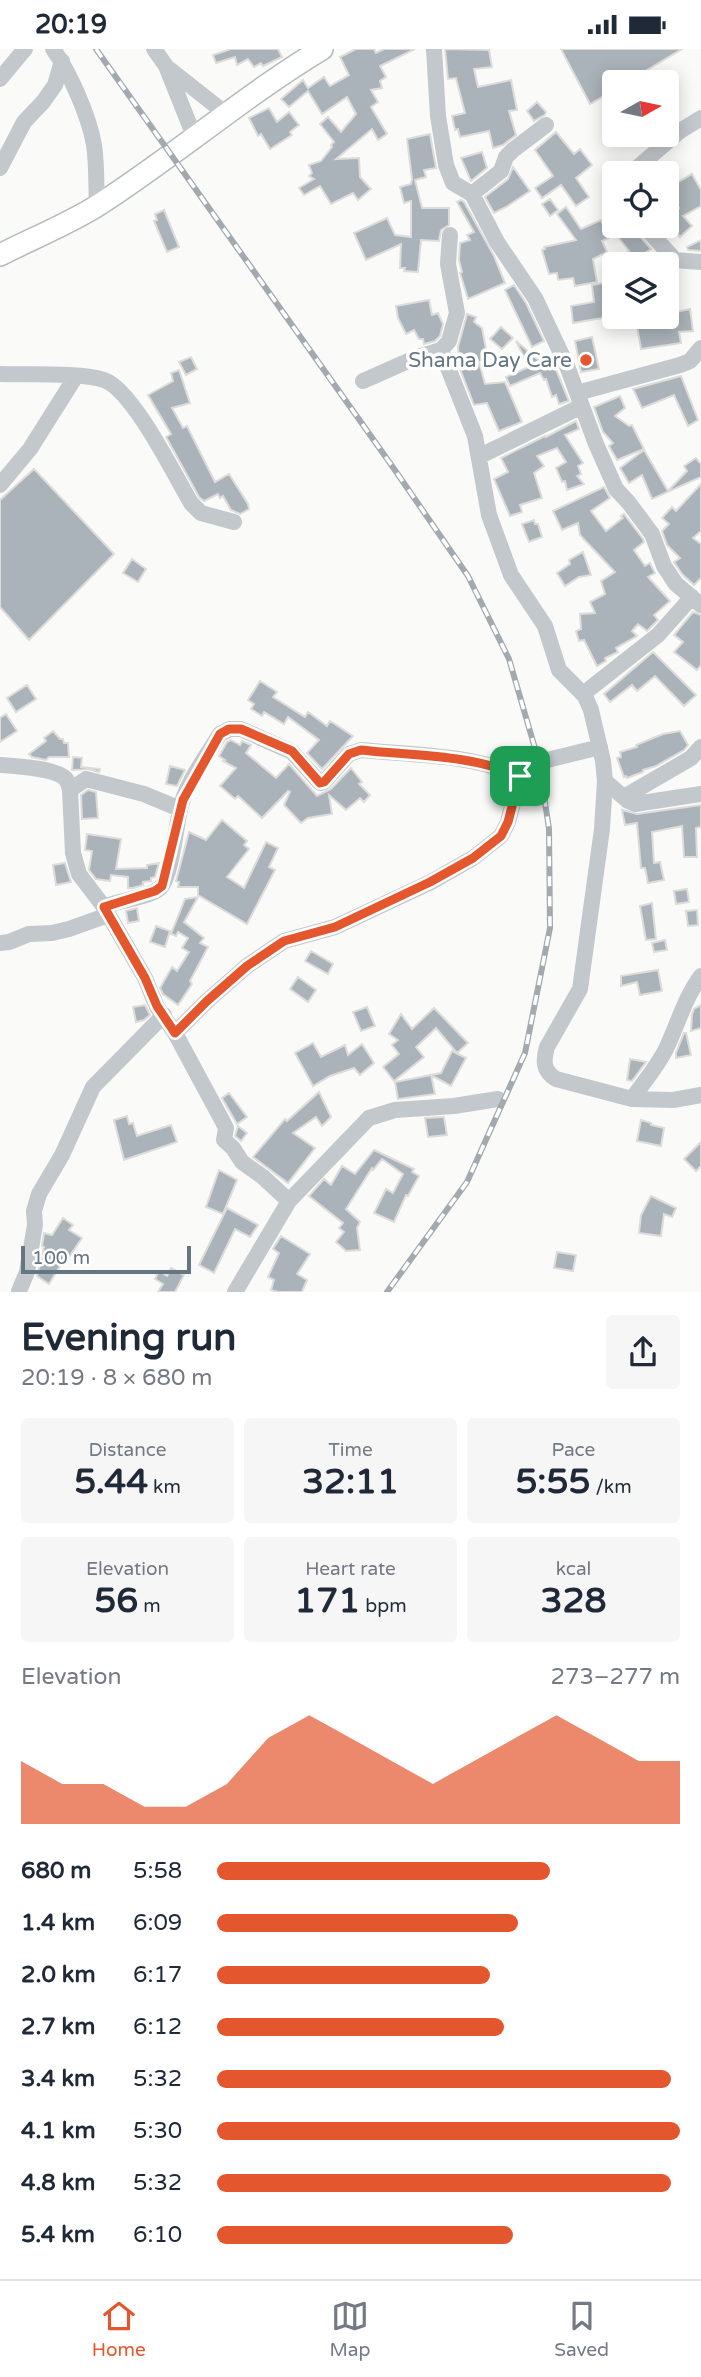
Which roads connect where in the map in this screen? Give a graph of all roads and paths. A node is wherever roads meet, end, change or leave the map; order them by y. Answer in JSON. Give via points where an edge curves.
{"nodes":[{"id":1,"x":25,"y":49,"type":"edge"},
{"id":2,"x":154,"y":49,"type":"edge"},
{"id":3,"x":322,"y":49,"type":"edge"},
{"id":4,"x":434,"y":49,"type":"edge"},
{"id":5,"x":57,"y":55,"type":"edge"},
{"id":6,"x":166,"y":66,"type":"junction"},
{"id":7,"x":0,"y":79,"type":"edge"},
{"id":8,"x":225,"y":113,"type":"junction"},
{"id":9,"x":701,"y":118,"type":"edge"},
{"id":10,"x":546,"y":125,"type":"dead end"},
{"id":11,"x":194,"y":136,"type":"junction"},
{"id":12,"x":645,"y":161,"type":"edge"},
{"id":13,"x":0,"y":168,"type":"edge"},
{"id":14,"x":472,"y":194,"type":"junction"},
{"id":15,"x":97,"y":206,"type":"junction"},
{"id":16,"x":450,"y":235,"type":"dead end"},
{"id":17,"x":655,"y":238,"type":"edge"},
{"id":18,"x":0,"y":255,"type":"edge"},
{"id":19,"x":701,"y":262,"type":"edge"},
{"id":20,"x":701,"y":348,"type":"edge"},
{"id":21,"x":441,"y":350,"type":"junction"},
{"id":22,"x":0,"y":374,"type":"edge"},
{"id":23,"x":76,"y":376,"type":"junction"},
{"id":24,"x":363,"y":381,"type":"dead end"},
{"id":25,"x":580,"y":399,"type":"junction"},
{"id":26,"x":480,"y":456,"type":"junction"},
{"id":27,"x":0,"y":485,"type":"edge"},
{"id":28,"x":234,"y":522,"type":"dead end"},
{"id":29,"x":696,"y":601,"type":"edge"},
{"id":30,"x":583,"y":694,"type":"junction"},
{"id":31,"x":600,"y":747,"type":"junction"},
{"id":32,"x":701,"y":747,"type":"edge"},
{"id":33,"x":0,"y":765,"type":"edge"},
{"id":34,"x":520,"y":776,"type":"junction"},
{"id":35,"x":605,"y":781,"type":"junction"},
{"id":36,"x":70,"y":790,"type":"junction"},
{"id":37,"x":701,"y":794,"type":"edge"},
{"id":38,"x":624,"y":797,"type":"junction"},
{"id":39,"x":180,"y":809,"type":"junction"},
{"id":40,"x":106,"y":911,"type":"junction"},
{"id":41,"x":0,"y":943,"type":"edge"},
{"id":42,"x":701,"y":976,"type":"edge"},
{"id":43,"x":163,"y":1014,"type":"junction"},
{"id":44,"x":175,"y":1033,"type":"junction"},
{"id":45,"x":701,"y":1095,"type":"edge"},
{"id":46,"x":498,"y":1099,"type":"dead end"},
{"id":47,"x":632,"y":1099,"type":"junction"},
{"id":48,"x":289,"y":1201,"type":"junction"},
{"id":49,"x":19,"y":1291,"type":"edge"},
{"id":50,"x":235,"y":1292,"type":"edge"}],
"edges":[{"from":1,"to":7,"type":"street"},
{"from":2,"to":6,"type":"street"},
{"from":3,"to":8,"type":"main road"},
{"from":4,"to":14,"type":"street","via":[[446,165],[453,183]]},
{"from":5,"to":13,"type":"street","via":[[55,85],[24,122]]},
{"from":5,"to":15,"type":"street","via":[[88,123]]},
{"from":6,"to":8,"type":"street"},
{"from":6,"to":11,"type":"street"},
{"from":8,"to":11,"type":"main road"},
{"from":9,"to":12,"type":"street"},
{"from":10,"to":14,"type":"street","via":[[513,150],[501,171]]},
{"from":11,"to":15,"type":"main road"},
{"from":14,"to":25,"type":"street","via":[[535,298]]},
{"from":15,"to":18,"type":"main road"},
{"from":16,"to":21,"type":"street","via":[[448,264],[457,313],[452,337]]},
{"from":17,"to":19,"type":"street","via":[[676,260]]},
{"from":20,"to":25,"type":"street","via":[[680,366]]},
{"from":21,"to":24,"type":"street"},
{"from":21,"to":26,"type":"street"},
{"from":22,"to":23,"type":"street"},
{"from":23,"to":27,"type":"street","via":[[30,449]]},
{"from":23,"to":28,"type":"street","via":[[104,380],[116,387],[137,412],[191,503],[201,513]]},
{"from":25,"to":26,"type":"street"},
{"from":25,"to":29,"type":"street","via":[[616,489],[645,521],[676,584]]},
{"from":26,"to":30,"type":"street","via":[[489,515],[515,583],[545,626],[559,670]]},
{"from":29,"to":30,"type":"street"},
{"from":30,"to":31,"type":"street"},
{"from":31,"to":34,"type":"street","via":[[539,762]]},
{"from":31,"to":35,"type":"street"},
{"from":32,"to":38,"type":"street","via":[[691,758]]},
{"from":33,"to":36,"type":"street","via":[[63,776]]},
{"from":34,"to":39,"type":"street","via":[[443,757],[361,750],[349,754],[320,783],[292,751],[241,729],[229,729],[220,734]]},
{"from":34,"to":44,"type":"street","via":[[501,836],[473,858],[335,927],[284,941],[247,966]]},
{"from":35,"to":38,"type":"street"},
{"from":35,"to":47,"type":"street","via":[[580,989],[547,1047],[544,1066],[556,1080]]},
{"from":36,"to":39,"type":"street","via":[[86,779]]},
{"from":36,"to":40,"type":"street","via":[[73,853],[79,874]]},
{"from":37,"to":38,"type":"street","via":[[640,804]]},
{"from":39,"to":40,"type":"street","via":[[162,886]]},
{"from":40,"to":41,"type":"street","via":[[69,929]]},
{"from":40,"to":43,"type":"street"},
{"from":42,"to":47,"type":"street","via":[[681,1009],[665,1050]]},
{"from":43,"to":44,"type":"street"},
{"from":43,"to":49,"type":"street","via":[[93,1087],[39,1194],[27,1272]]},
{"from":44,"to":48,"type":"street","via":[[226,1128],[224,1140],[242,1162]]},
{"from":45,"to":47,"type":"street"},
{"from":46,"to":48,"type":"street","via":[[395,1110],[369,1118]]},
{"from":48,"to":50,"type":"street"}]}
